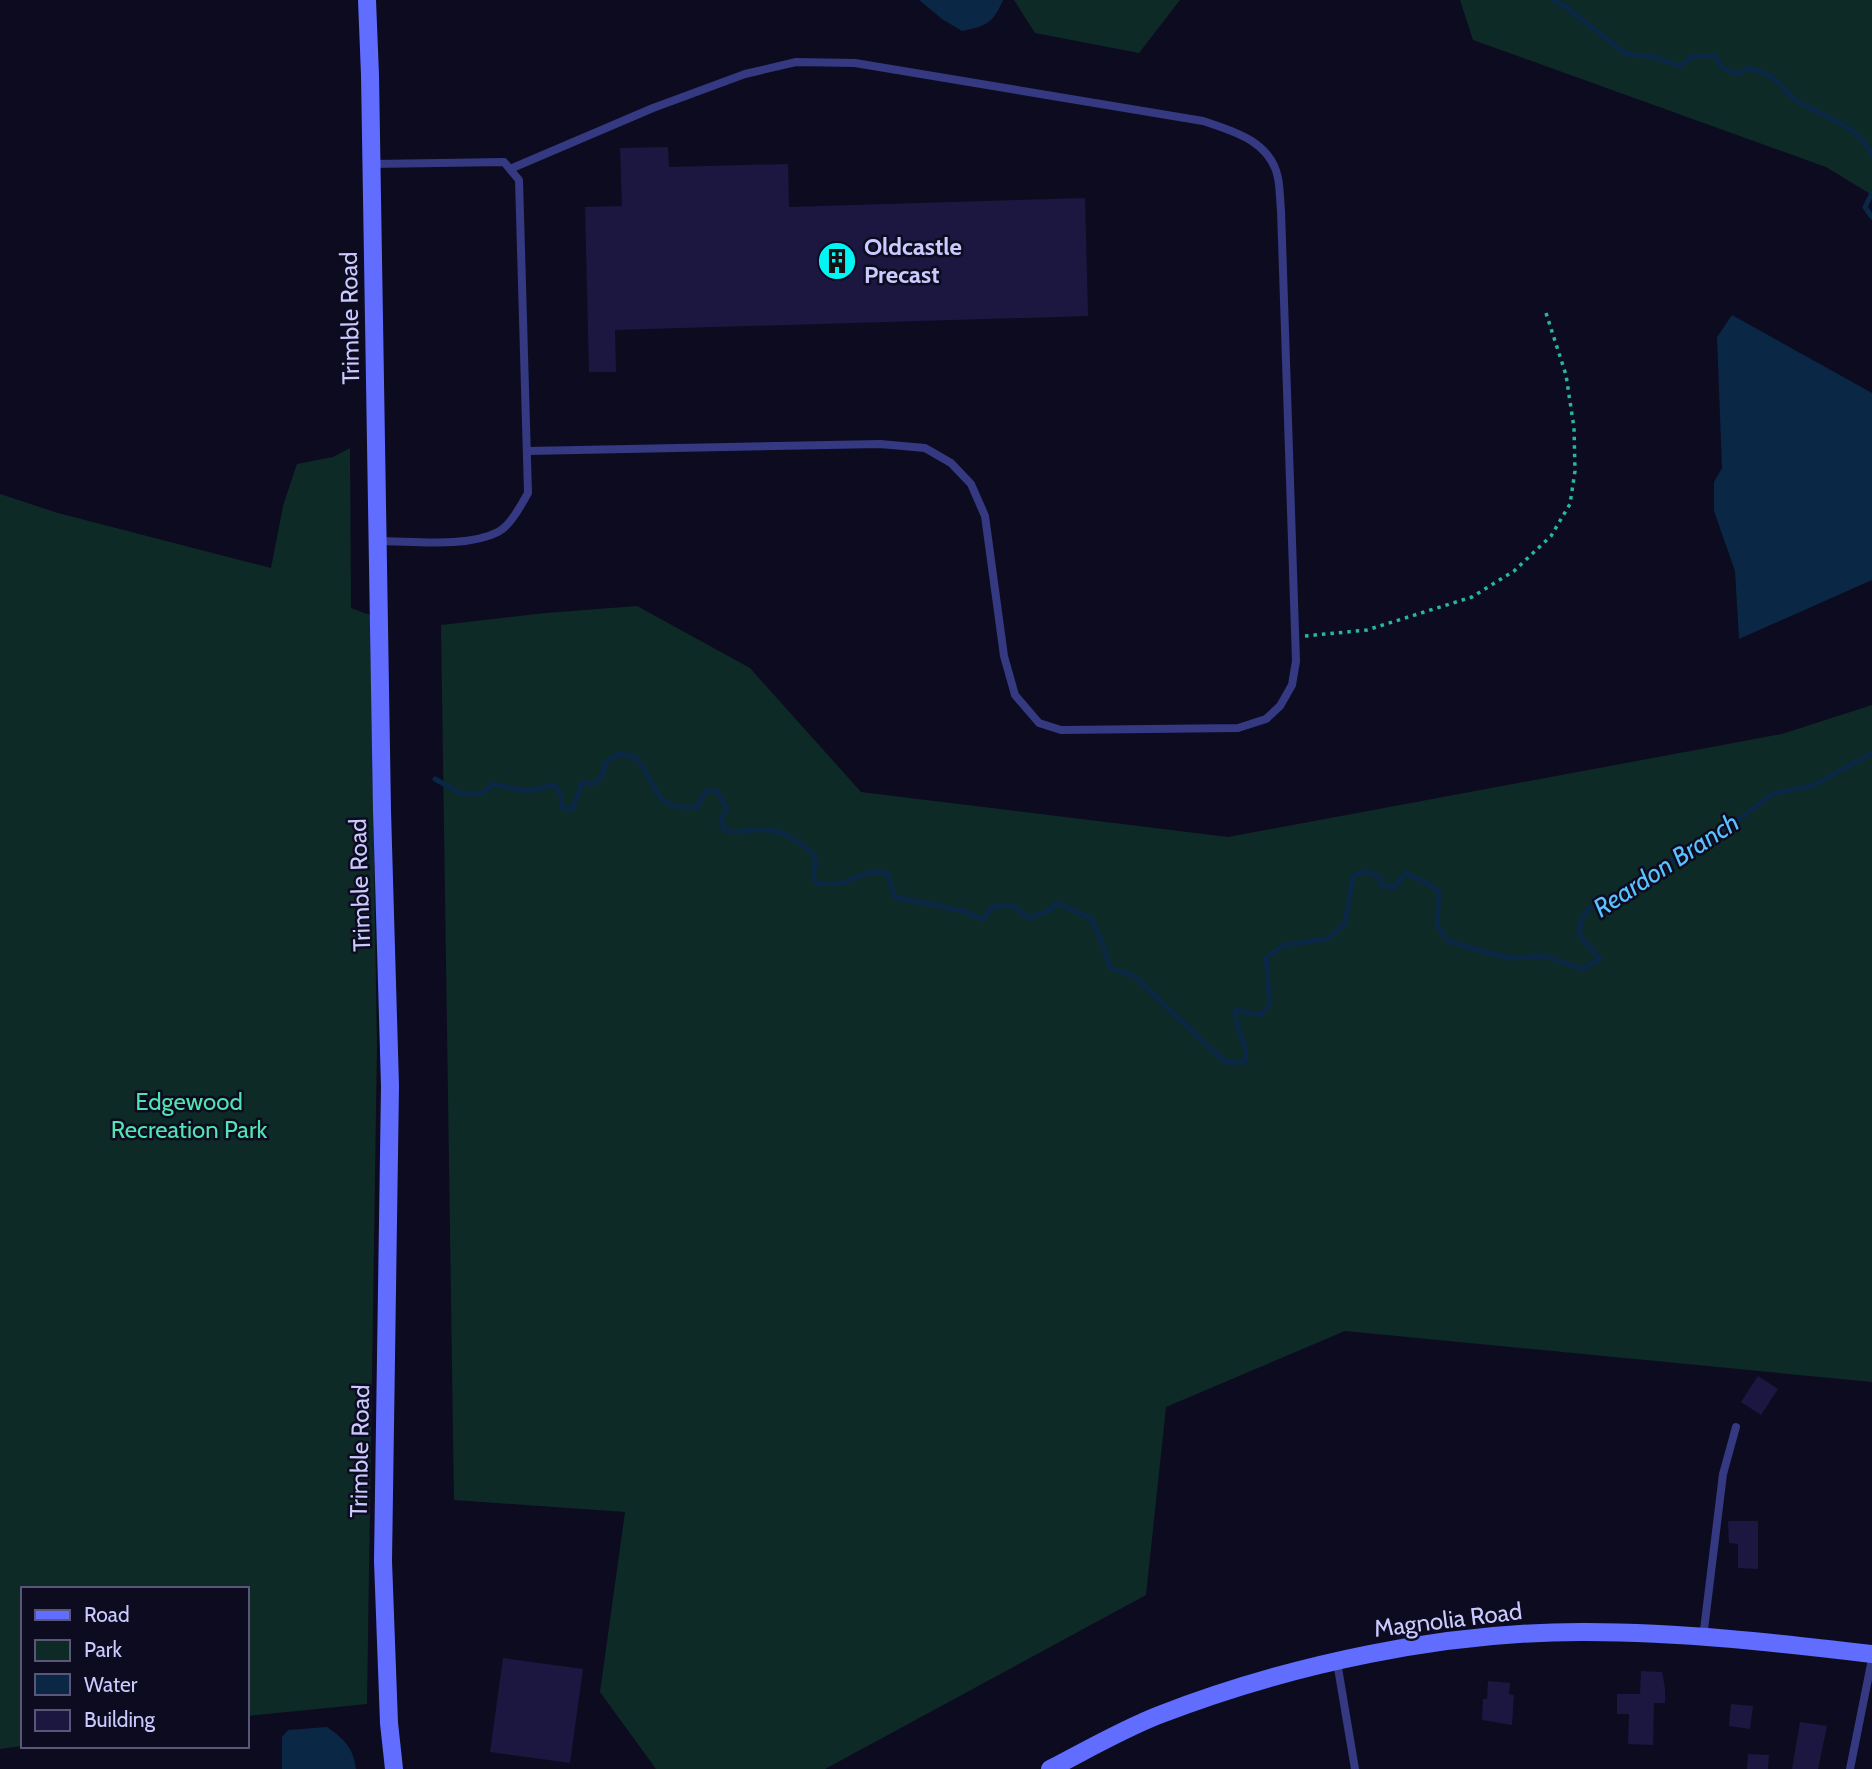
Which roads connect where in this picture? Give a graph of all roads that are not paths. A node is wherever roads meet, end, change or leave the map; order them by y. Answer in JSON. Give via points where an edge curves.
{"nodes":[{"id":1,"x":367,"y":0,"type":"edge"},
{"id":2,"x":372,"y":164,"type":"junction"},
{"id":3,"x":510,"y":169,"type":"junction"},
{"id":4,"x":527,"y":451,"type":"junction"},
{"id":5,"x":378,"y":541,"type":"junction"},
{"id":6,"x":1736,"y":1427,"type":"dead end"},
{"id":7,"x":1703,"y":1638,"type":"junction"},
{"id":8,"x":1872,"y":1656,"type":"edge"},
{"id":9,"x":1337,"y":1661,"type":"junction"},
{"id":10,"x":394,"y":1769,"type":"edge"},
{"id":11,"x":1050,"y":1769,"type":"edge"},
{"id":12,"x":1355,"y":1769,"type":"edge"},
{"id":13,"x":1850,"y":1769,"type":"edge"}],
"edges":[{"from":1,"to":2,"type":"street","name":"Trimble Road"},
{"from":2,"to":3,"type":"lane","via":[[486,161],[504,162]]},
{"from":2,"to":5,"type":"street","name":"Trimble Road"},
{"from":3,"to":4,"type":"lane","via":[[519,180]]},
{"from":3,"to":4,"type":"lane","via":[[653,108],[746,74],[796,62],[855,63],[944,76],[1203,121],[1242,134],[1261,148],[1278,175],[1297,661],[1292,685],[1266,719],[1238,728],[1060,730],[1039,723],[1015,695],[1004,656],[985,516],[971,484],[951,463],[925,448],[880,444]]},
{"from":4,"to":5,"type":"lane","via":[[528,493],[500,531],[472,541]]},
{"from":5,"to":10,"type":"street","name":"Trimble Road","via":[[390,1086],[383,1561]]},
{"from":6,"to":7,"type":"lane","via":[[1723,1474]]},
{"from":7,"to":8,"type":"street","name":"Magnolia Road"},
{"from":7,"to":9,"type":"street","name":"Magnolia Road","via":[[1588,1632],[1497,1636]]},
{"from":8,"to":13,"type":"lane"},
{"from":9,"to":11,"type":"street","name":"Magnolia Road","via":[[1158,1716]]},
{"from":9,"to":12,"type":"lane"}]}
